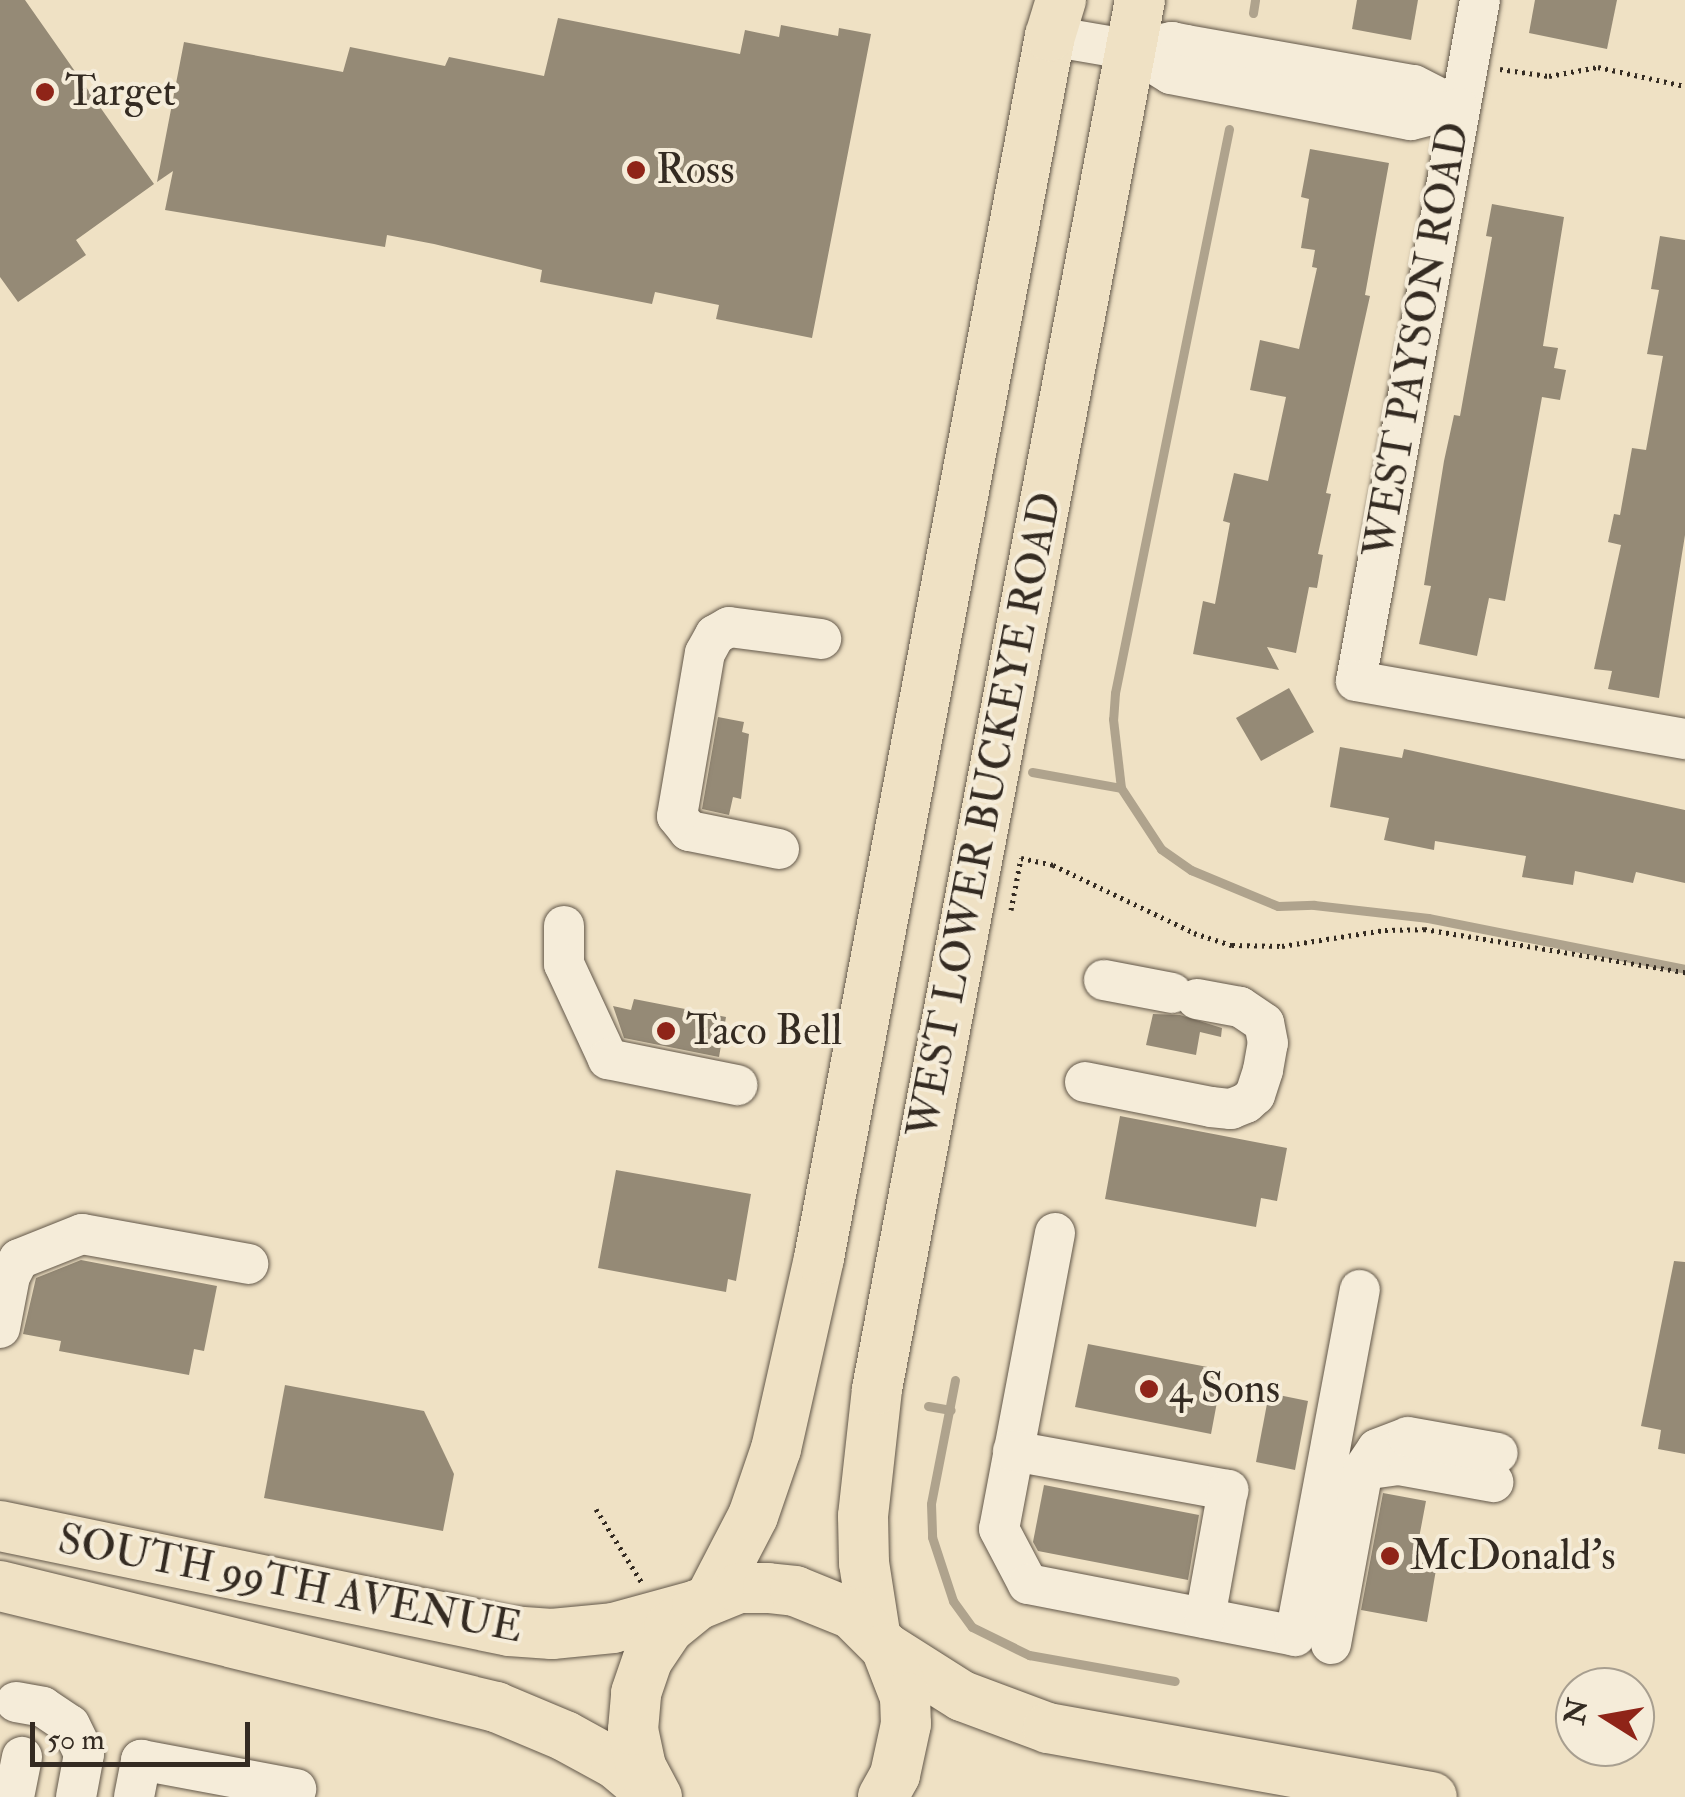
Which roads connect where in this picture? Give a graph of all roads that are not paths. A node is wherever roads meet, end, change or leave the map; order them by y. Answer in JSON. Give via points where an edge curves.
{"nodes":[{"id":1,"x":1140,"y":0,"type":"edge"},
{"id":2,"x":1480,"y":0,"type":"edge"},
{"id":3,"x":1055,"y":18,"type":"edge"},
{"id":4,"x":1132,"y":50,"type":"junction"},
{"id":5,"x":1459,"y":108,"type":"junction"},
{"id":6,"x":821,"y":638,"type":"dead end"},
{"id":7,"x":1685,"y":739,"type":"edge"},
{"id":8,"x":780,"y":848,"type":"dead end"},
{"id":9,"x":564,"y":926,"type":"dead end"},
{"id":10,"x":1104,"y":980,"type":"dead end"},
{"id":11,"x":1085,"y":1082,"type":"dead end"},
{"id":12,"x":737,"y":1085,"type":"dead end"},
{"id":13,"x":1055,"y":1233,"type":"dead end"},
{"id":14,"x":248,"y":1264,"type":"dead end"},
{"id":15,"x":1360,"y":1290,"type":"dead end"},
{"id":16,"x":0,"y":1328,"type":"edge"},
{"id":17,"x":1014,"y":1451,"type":"junction"},
{"id":18,"x":1495,"y":1467,"type":"dead end"},
{"id":19,"x":0,"y":1526,"type":"edge"},
{"id":20,"x":0,"y":1586,"type":"edge"},
{"id":21,"x":704,"y":1600,"type":"junction"},
{"id":22,"x":1205,"y":1618,"type":"junction"},
{"id":23,"x":881,"y":1640,"type":"junction"},
{"id":24,"x":1332,"y":1644,"type":"dead end"},
{"id":25,"x":16,"y":1702,"type":"dead end"},
{"id":26,"x":22,"y":1757,"type":"dead end"},
{"id":27,"x":272,"y":1789,"type":"edge"},
{"id":28,"x":14,"y":1797,"type":"edge"},
{"id":29,"x":76,"y":1797,"type":"edge"},
{"id":30,"x":134,"y":1797,"type":"edge"},
{"id":31,"x":656,"y":1797,"type":"edge"},
{"id":32,"x":883,"y":1797,"type":"edge"},
{"id":33,"x":1432,"y":1797,"type":"edge"}],
"edges":[{"from":1,"to":4,"type":"main road","name":"WEST LOWER BUCKEYE ROAD"},
{"from":2,"to":5,"type":"street","name":"WEST PAYSON ROAD"},
{"from":3,"to":4,"type":"street"},
{"from":3,"to":21,"type":"main road","name":"WEST LOWER BUCKEYE ROAD","via":[[776,1449],[754,1516]]},
{"from":4,"to":5,"type":"street","via":[[1172,42],[1300,64],[1414,85]]},
{"from":4,"to":23,"type":"main road","name":"WEST LOWER BUCKEYE ROAD","via":[[876,1389],[863,1516],[864,1563]]},
{"from":5,"to":7,"type":"street","name":"WEST PAYSON ROAD","via":[[1356,681]]},
{"from":6,"to":8,"type":"street","via":[[742,625],[715,634],[705,653],[678,816],[689,832]]},
{"from":9,"to":12,"type":"street","via":[[564,964],[608,1059]]},
{"from":10,"to":11,"type":"street","via":[[1240,1007],[1264,1023],[1268,1044],[1256,1095],[1231,1109]]},
{"from":13,"to":17,"type":"street"},
{"from":14,"to":16,"type":"street","via":[[82,1234],[19,1259]]},
{"from":15,"to":22,"type":"street","via":[[1295,1636]]},
{"from":17,"to":22,"type":"street","via":[[999,1529],[1028,1584]]},
{"from":17,"to":22,"type":"street","via":[[1228,1490]]},
{"from":18,"to":24,"type":"street","via":[[1363,1470]]},
{"from":19,"to":21,"type":"main road","name":"SOUTH 99TH AVENUE","via":[[509,1631],[613,1628]]},
{"from":20,"to":31,"type":"main road","name":"SOUTH 99TH AVENUE","via":[[496,1707],[616,1764]]},
{"from":21,"to":23,"type":"main road","name":"SOUTH 99TH AVENUE","via":[[740,1588],[796,1591],[852,1614]]},
{"from":21,"to":31,"type":"main road","name":"WEST LOWER BUCKEYE ROAD","via":[[668,1628],[636,1694],[633,1730]]},
{"from":23,"to":32,"type":"main road","name":"WEST LOWER BUCKEYE ROAD","via":[[904,1697],[906,1724]]},
{"from":23,"to":33,"type":"main road","via":[[962,1696],[1048,1728]]},
{"from":25,"to":29,"type":"street","via":[[42,1707],[70,1725],[84,1754]]},
{"from":26,"to":28,"type":"street"},
{"from":27,"to":30,"type":"street","via":[[141,1760]]}]}
